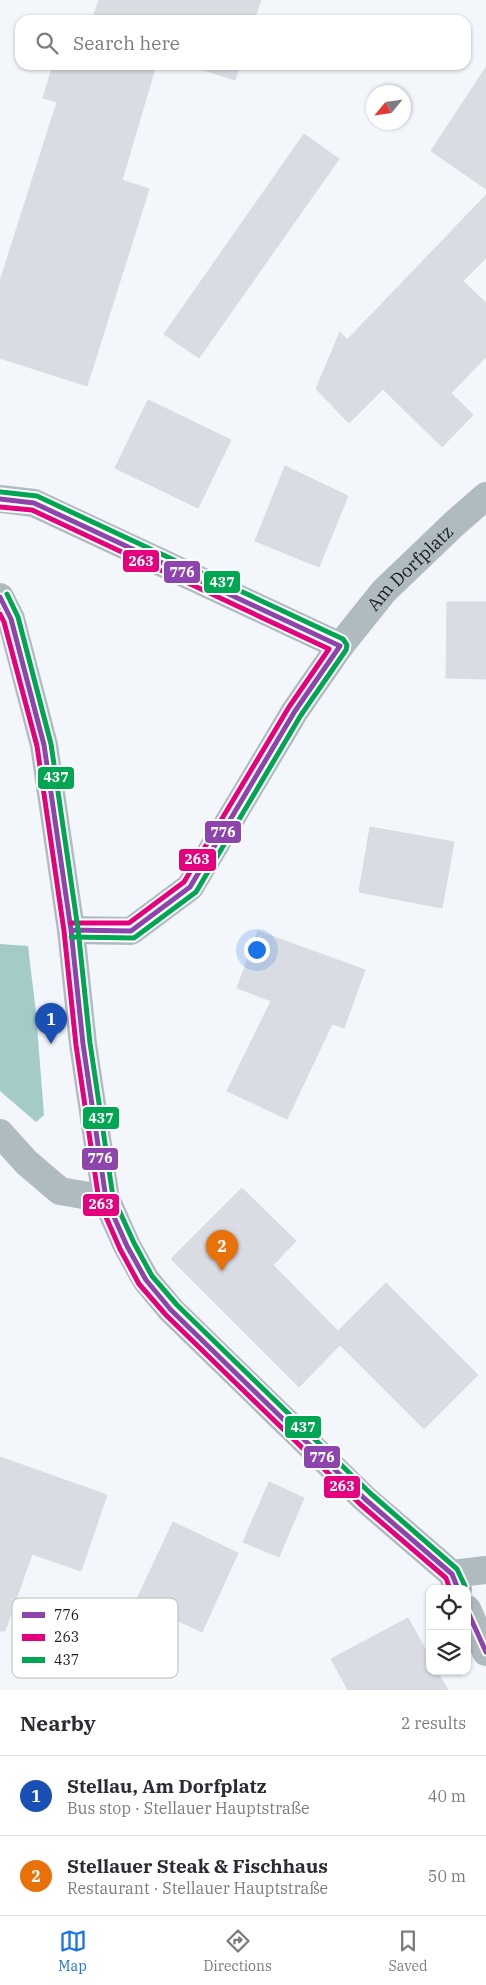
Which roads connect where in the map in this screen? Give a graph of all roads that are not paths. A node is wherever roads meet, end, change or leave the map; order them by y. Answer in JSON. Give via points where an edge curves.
{"nodes":[{"id":1,"x":486,"y":496,"type":"edge"},
{"id":2,"x":0,"y":499,"type":"edge"},
{"id":3,"x":0,"y":597,"type":"edge"},
{"id":4,"x":340,"y":646,"type":"junction"},
{"id":5,"x":71,"y":930,"type":"junction"},
{"id":6,"x":0,"y":1134,"type":"edge"},
{"id":7,"x":106,"y":1199,"type":"junction"},
{"id":8,"x":486,"y":1570,"type":"edge"},
{"id":9,"x":455,"y":1581,"type":"edge"},
{"id":10,"x":471,"y":1618,"type":"edge"},
{"id":11,"x":486,"y":1652,"type":"edge"}],
"edges":[{"from":1,"to":4,"type":"street","name":"Am Dorfplatz","via":[[384,591]]},
{"from":2,"to":4,"type":"street","via":[[34,503]]},
{"from":3,"to":5,"type":"street","via":[[11,619],[44,745]]},
{"from":4,"to":5,"type":"street","name":"Am Dorfplatz","via":[[295,711],[190,887],[131,931]]},
{"from":5,"to":7,"type":"street","via":[[83,1044]]},
{"from":6,"to":7,"type":"street","via":[[60,1192]]},
{"from":7,"to":9,"type":"street","via":[[146,1280],[171,1310],[365,1499]]},
{"from":8,"to":9,"type":"street"},
{"from":10,"to":11,"type":"street"}]}
